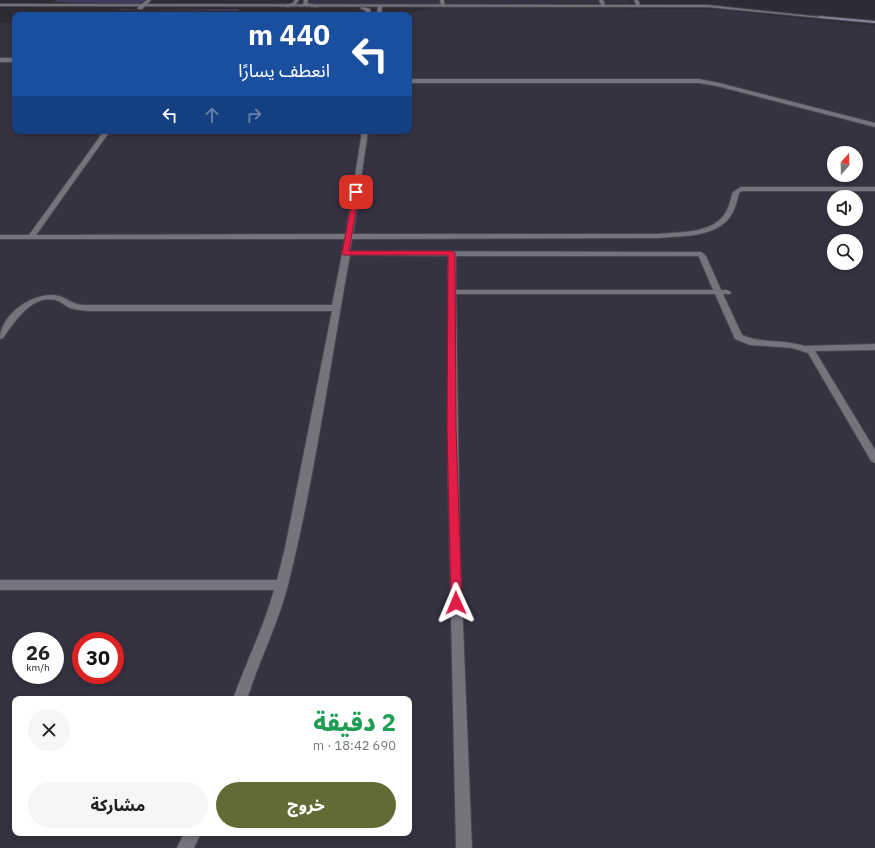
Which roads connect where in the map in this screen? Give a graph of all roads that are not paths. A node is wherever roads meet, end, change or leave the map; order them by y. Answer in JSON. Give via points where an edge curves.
{"nodes":[{"id":1,"x":149,"y":0,"type":"edge"},
{"id":2,"x":154,"y":0,"type":"edge"},
{"id":3,"x":297,"y":0,"type":"edge"},
{"id":4,"x":306,"y":0,"type":"edge"},
{"id":5,"x":442,"y":0,"type":"edge"},
{"id":6,"x":601,"y":0,"type":"edge"},
{"id":7,"x":636,"y":0,"type":"edge"},
{"id":8,"x":0,"y":6,"type":"edge"},
{"id":9,"x":288,"y":6,"type":"junction"},
{"id":10,"x":317,"y":6,"type":"junction"},
{"id":11,"x":443,"y":6,"type":"junction"},
{"id":12,"x":604,"y":6,"type":"junction"},
{"id":13,"x":639,"y":6,"type":"junction"},
{"id":14,"x":145,"y":7,"type":"junction"},
{"id":15,"x":377,"y":7,"type":"junction"},
{"id":16,"x":362,"y":8,"type":"junction"},
{"id":17,"x":369,"y":12,"type":"edge"},
{"id":18,"x":373,"y":12,"type":"edge"},
{"id":19,"x":378,"y":12,"type":"edge"},
{"id":20,"x":820,"y":16,"type":"junction"},
{"id":21,"x":875,"y":19,"type":"edge"},
{"id":22,"x":875,"y":22,"type":"edge"},
{"id":23,"x":0,"y":60,"type":"edge"},
{"id":24,"x":12,"y":60,"type":"edge"},
{"id":25,"x":412,"y":81,"type":"edge"},
{"id":26,"x":875,"y":126,"type":"edge"},
{"id":27,"x":105,"y":134,"type":"edge"},
{"id":28,"x":365,"y":134,"type":"edge"},
{"id":29,"x":875,"y":189,"type":"edge"},
{"id":30,"x":0,"y":237,"type":"edge"},
{"id":31,"x":31,"y":237,"type":"junction"},
{"id":32,"x":348,"y":237,"type":"junction"},
{"id":33,"x":345,"y":253,"type":"junction"},
{"id":34,"x":452,"y":253,"type":"junction"},
{"id":35,"x":452,"y":292,"type":"junction"},
{"id":36,"x":717,"y":292,"type":"junction"},
{"id":37,"x":727,"y":292,"type":"dead end"},
{"id":38,"x":335,"y":308,"type":"junction"},
{"id":39,"x":0,"y":336,"type":"edge"},
{"id":40,"x":875,"y":347,"type":"edge"},
{"id":41,"x":806,"y":348,"type":"junction"},
{"id":42,"x":875,"y":459,"type":"edge"},
{"id":43,"x":282,"y":584,"type":"junction"},
{"id":44,"x":0,"y":585,"type":"edge"},
{"id":45,"x":241,"y":696,"type":"edge"},
{"id":46,"x":191,"y":836,"type":"edge"},
{"id":47,"x":185,"y":848,"type":"edge"},
{"id":48,"x":464,"y":848,"type":"edge"}],
"edges":[{"from":1,"to":14,"type":"street"},
{"from":2,"to":14,"type":"street"},
{"from":3,"to":9,"type":"street"},
{"from":4,"to":10,"type":"street","via":[[304,4]]},
{"from":5,"to":11,"type":"street"},
{"from":6,"to":12,"type":"street"},
{"from":7,"to":13,"type":"street"},
{"from":8,"to":14,"type":"street"},
{"from":9,"to":10,"type":"street"},
{"from":9,"to":14,"type":"street"},
{"from":10,"to":15,"type":"street"},
{"from":11,"to":12,"type":"street"},
{"from":11,"to":15,"type":"street"},
{"from":12,"to":13,"type":"street"},
{"from":13,"to":20,"type":"street","via":[[722,7]]},
{"from":14,"to":16,"type":"street"},
{"from":15,"to":16,"type":"street"},
{"from":15,"to":18,"type":"street"},
{"from":15,"to":19,"type":"street"},
{"from":16,"to":17,"type":"street"},
{"from":20,"to":21,"type":"main road"},
{"from":20,"to":22,"type":"main road"},
{"from":23,"to":24,"type":"street"},
{"from":25,"to":26,"type":"street","via":[[700,81]]},
{"from":27,"to":31,"type":"street"},
{"from":28,"to":32,"type":"street"},
{"from":29,"to":32,"type":"street","via":[[741,189],[736,192],[727,217],[717,225],[698,231],[657,236]]},
{"from":30,"to":31,"type":"street"},
{"from":31,"to":32,"type":"street"},
{"from":32,"to":33,"type":"street"},
{"from":33,"to":34,"type":"street"},
{"from":33,"to":38,"type":"street"},
{"from":34,"to":35,"type":"street"},
{"from":34,"to":36,"type":"street","via":[[694,252],[702,256]]},
{"from":35,"to":36,"type":"street"},
{"from":35,"to":48,"type":"street","via":[[452,429]]},
{"from":36,"to":37,"type":"street"},
{"from":36,"to":41,"type":"street","via":[[738,337],[742,340],[793,344]]},
{"from":38,"to":39,"type":"street","via":[[88,308],[73,306],[58,298],[46,298],[32,302],[19,310]]},
{"from":38,"to":43,"type":"street","via":[[312,442]]},
{"from":40,"to":41,"type":"street"},
{"from":41,"to":42,"type":"street","via":[[815,356]]},
{"from":43,"to":44,"type":"street"},
{"from":43,"to":45,"type":"street"},
{"from":46,"to":47,"type":"street"}]}
